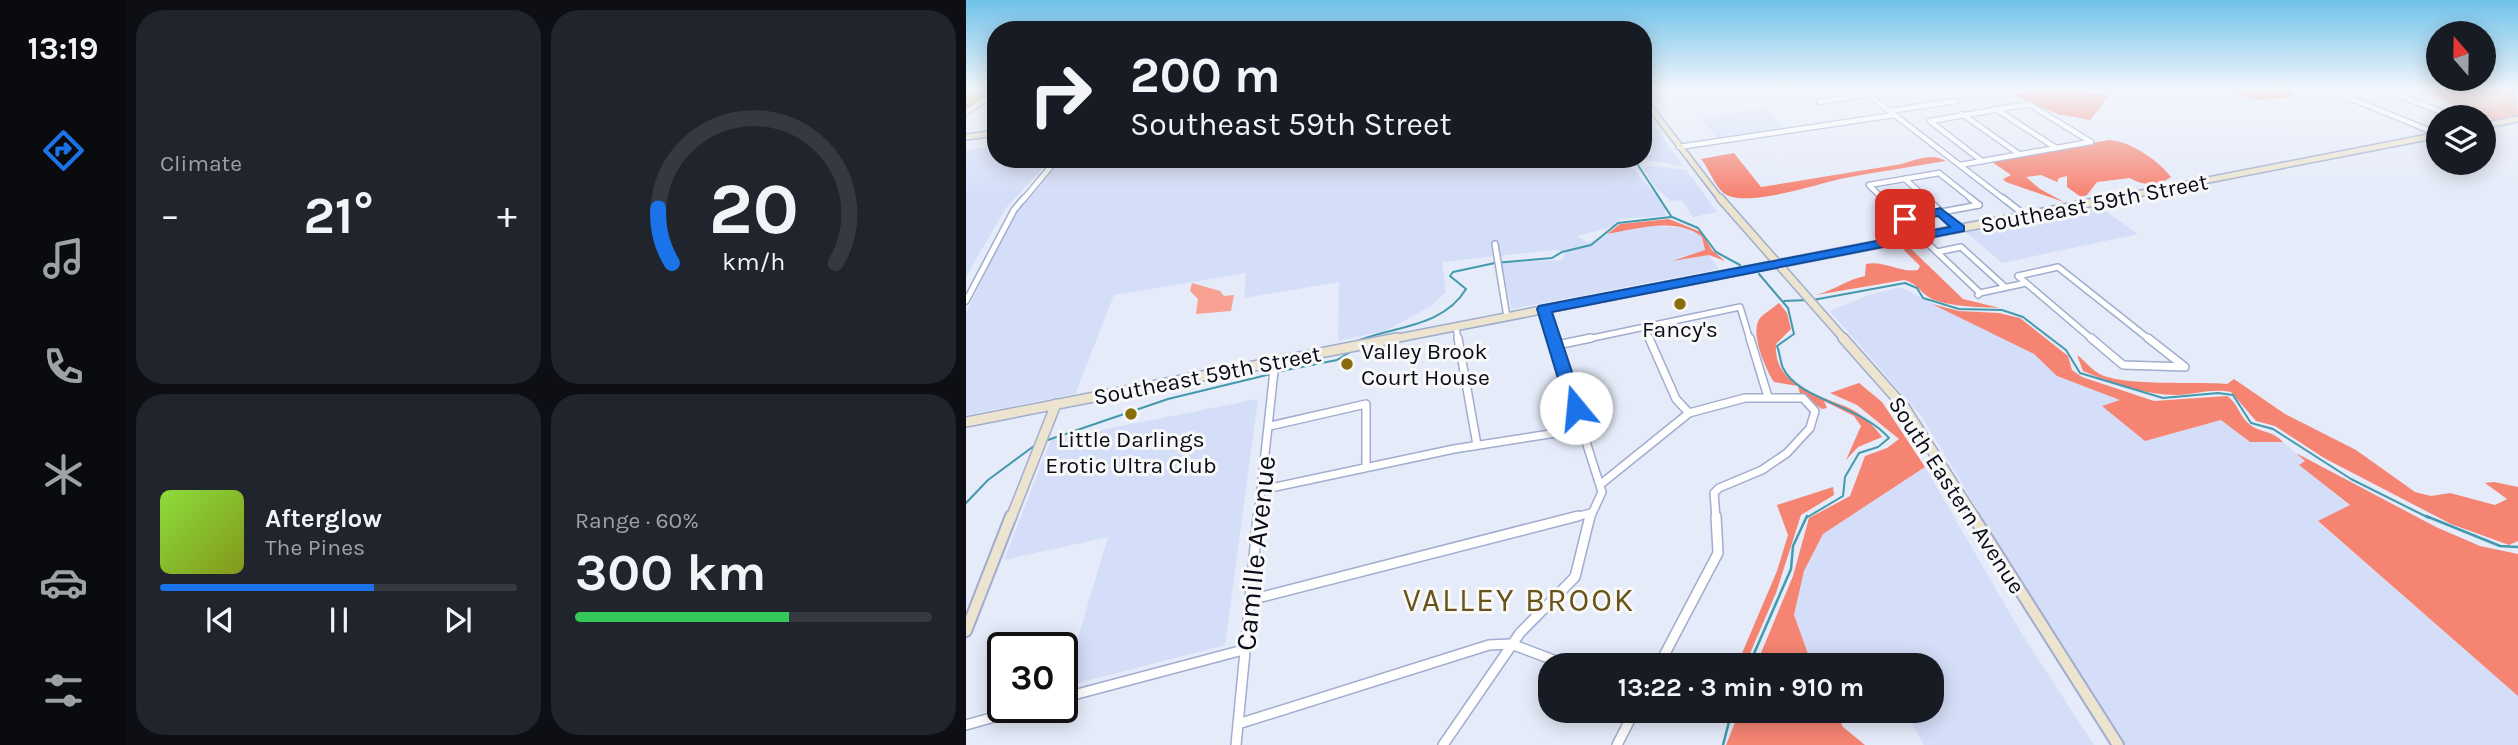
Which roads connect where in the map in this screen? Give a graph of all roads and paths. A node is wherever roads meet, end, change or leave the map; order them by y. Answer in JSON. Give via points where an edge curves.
{"nodes":[{"id":1,"x":1662,"y":124,"type":"edge"},
{"id":2,"x":1835,"y":124,"type":"edge"},
{"id":3,"x":1906,"y":124,"type":"edge"},
{"id":4,"x":1934,"y":124,"type":"edge"},
{"id":5,"x":1976,"y":124,"type":"edge"},
{"id":6,"x":2019,"y":124,"type":"edge"},
{"id":7,"x":2061,"y":124,"type":"edge"},
{"id":8,"x":987,"y":134,"type":"edge"},
{"id":9,"x":966,"y":137,"type":"edge"},
{"id":10,"x":2426,"y":137,"type":"edge"},
{"id":11,"x":1679,"y":147,"type":"junction"},
{"id":12,"x":2056,"y":148,"type":"junction"},
{"id":13,"x":2019,"y":155,"type":"junction"},
{"id":14,"x":1982,"y":161,"type":"junction"},
{"id":15,"x":1960,"y":164,"type":"junction"},
{"id":16,"x":1049,"y":168,"type":"edge"},
{"id":17,"x":1905,"y":178,"type":"junction"},
{"id":18,"x":1940,"y":212,"type":"junction"},
{"id":19,"x":2026,"y":216,"type":"junction"},
{"id":20,"x":1960,"y":229,"type":"junction"},
{"id":21,"x":1920,"y":236,"type":"junction"},
{"id":22,"x":1495,"y":244,"type":"dead end"},
{"id":23,"x":1937,"y":252,"type":"junction"},
{"id":24,"x":1776,"y":265,"type":"junction"},
{"id":25,"x":2026,"y":283,"type":"junction"},
{"id":26,"x":2005,"y":287,"type":"junction"},
{"id":27,"x":966,"y":302,"type":"edge"},
{"id":28,"x":1544,"y":309,"type":"junction"},
{"id":29,"x":1507,"y":317,"type":"junction"},
{"id":30,"x":1456,"y":327,"type":"junction"},
{"id":31,"x":1644,"y":327,"type":"junction"},
{"id":32,"x":1556,"y":345,"type":"junction"},
{"id":33,"x":1275,"y":362,"type":"junction"},
{"id":34,"x":1768,"y":397,"type":"junction"},
{"id":35,"x":1056,"y":404,"type":"junction"},
{"id":36,"x":1689,"y":413,"type":"junction"},
{"id":37,"x":966,"y":422,"type":"edge"},
{"id":38,"x":1270,"y":426,"type":"junction"},
{"id":39,"x":1582,"y":429,"type":"junction"},
{"id":40,"x":1477,"y":445,"type":"junction"},
{"id":41,"x":1366,"y":467,"type":"junction"},
{"id":42,"x":1601,"y":484,"type":"junction"},
{"id":43,"x":1261,"y":490,"type":"junction"},
{"id":44,"x":1591,"y":513,"type":"junction"},
{"id":45,"x":1250,"y":600,"type":"junction"},
{"id":46,"x":966,"y":631,"type":"edge"},
{"id":47,"x":1511,"y":644,"type":"junction"},
{"id":48,"x":1243,"y":650,"type":"junction"},
{"id":49,"x":1665,"y":653,"type":"edge"},
{"id":50,"x":1538,"y":654,"type":"edge"},
{"id":51,"x":1078,"y":694,"type":"edge"},
{"id":52,"x":987,"y":718,"type":"edge"},
{"id":53,"x":1628,"y":723,"type":"edge"},
{"id":54,"x":966,"y":724,"type":"edge"},
{"id":55,"x":1238,"y":724,"type":"junction"},
{"id":56,"x":1236,"y":745,"type":"edge"},
{"id":57,"x":1443,"y":745,"type":"edge"},
{"id":58,"x":1617,"y":745,"type":"edge"},
{"id":59,"x":2118,"y":745,"type":"edge"}],
"edges":[{"from":1,"to":11,"type":"main road","name":"South Eastern Avenue"},
{"from":2,"to":11,"type":"street"},
{"from":3,"to":15,"type":"street"},
{"from":4,"to":14,"type":"street"},
{"from":5,"to":13,"type":"street"},
{"from":6,"to":12,"type":"street"},
{"from":7,"to":12,"type":"street","via":[[2091,142]]},
{"from":8,"to":9,"type":"main road"},
{"from":10,"to":19,"type":"main road","name":"Southeast 59th Street"},
{"from":11,"to":24,"type":"main road","name":"South Eastern Avenue"},
{"from":12,"to":13,"type":"street"},
{"from":13,"to":14,"type":"street"},
{"from":14,"to":15,"type":"street"},
{"from":15,"to":19,"type":"street"},
{"from":16,"to":27,"type":"street","via":[[1014,210]]},
{"from":17,"to":18,"type":"street"},
{"from":17,"to":18,"type":"street","via":[[1869,185],[1905,219]]},
{"from":17,"to":18,"type":"street","via":[[1939,173],[1979,205]]},
{"from":18,"to":20,"type":"street"},
{"from":19,"to":20,"type":"main road","name":"Southeast 59th Street"},
{"from":20,"to":21,"type":"main road","name":"Southeast 59th Street"},
{"from":21,"to":23,"type":"street"},
{"from":21,"to":24,"type":"main road","name":"Southeast 59th Street"},
{"from":22,"to":29,"type":"street"},
{"from":23,"to":26,"type":"street","via":[[1961,247]]},
{"from":23,"to":26,"type":"street","via":[[1979,294]]},
{"from":24,"to":28,"type":"main road","name":"Southeast 59th Street"},
{"from":24,"to":59,"type":"main road","name":"South Eastern Avenue","via":[[1905,408]]},
{"from":25,"to":25,"type":"street","via":[[2018,276],[2057,267],[2185,366],[2123,365]]},
{"from":25,"to":26,"type":"street"},
{"from":28,"to":29,"type":"main road","name":"Southeast 59th Street"},
{"from":28,"to":32,"type":"street"},
{"from":29,"to":30,"type":"main road","name":"Southeast 59th Street"},
{"from":30,"to":33,"type":"main road","name":"Southeast 59th Street"},
{"from":30,"to":40,"type":"street"},
{"from":31,"to":32,"type":"street"},
{"from":31,"to":34,"type":"street","via":[[1740,307]]},
{"from":31,"to":36,"type":"street","via":[[1676,399]]},
{"from":32,"to":39,"type":"street"},
{"from":33,"to":35,"type":"main road","name":"Southeast 59th Street"},
{"from":33,"to":38,"type":"street","name":"Camille Avenue"},
{"from":34,"to":36,"type":"street"},
{"from":34,"to":49,"type":"street","via":[[1803,398],[1815,411],[1811,428],[1771,465],[1731,479],[1714,493],[1718,553]]},
{"from":35,"to":37,"type":"main road","name":"Southeast 59th Street"},
{"from":35,"to":46,"type":"main road"},
{"from":36,"to":42,"type":"street"},
{"from":38,"to":41,"type":"street","via":[[1366,404]]},
{"from":38,"to":43,"type":"street","name":"Camille Avenue"},
{"from":39,"to":40,"type":"street"},
{"from":39,"to":42,"type":"street"},
{"from":40,"to":41,"type":"street"},
{"from":41,"to":43,"type":"street"},
{"from":42,"to":44,"type":"street","via":[[1602,492]]},
{"from":43,"to":45,"type":"street","name":"Camille Avenue"},
{"from":44,"to":45,"type":"street"},
{"from":44,"to":47,"type":"street","via":[[1575,577]]},
{"from":45,"to":48,"type":"street","name":"Camille Avenue"},
{"from":47,"to":50,"type":"street"},
{"from":47,"to":55,"type":"street","via":[[1489,645]]},
{"from":47,"to":57,"type":"street"},
{"from":48,"to":51,"type":"street"},
{"from":48,"to":55,"type":"street","name":"Camille Avenue"},
{"from":52,"to":54,"type":"street"},
{"from":53,"to":58,"type":"street"},
{"from":55,"to":56,"type":"street","name":"Camille Avenue"}]}
